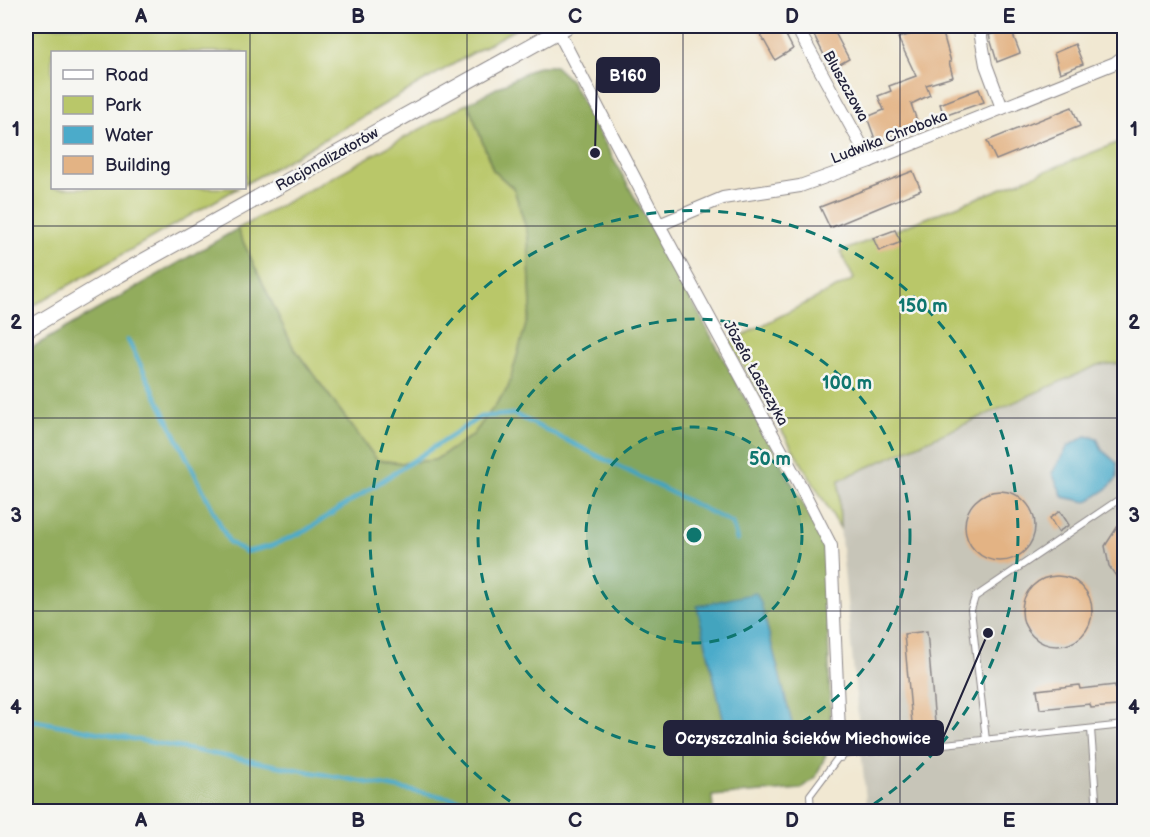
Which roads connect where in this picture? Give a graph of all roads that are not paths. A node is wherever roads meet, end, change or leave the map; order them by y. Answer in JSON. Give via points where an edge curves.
{"nodes":[{"id":1,"x":796,"y":26,"type":"edge"},
{"id":2,"x":979,"y":26,"type":"edge"},
{"id":3,"x":562,"y":28,"type":"edge"},
{"id":4,"x":1125,"y":56,"type":"edge"},
{"id":5,"x":1002,"y":108,"type":"junction"},
{"id":6,"x":870,"y":161,"type":"junction"},
{"id":7,"x":659,"y":225,"type":"junction"},
{"id":8,"x":26,"y":330,"type":"edge"},
{"id":9,"x":1125,"y":496,"type":"edge"},
{"id":10,"x":1125,"y":725,"type":"edge"},
{"id":11,"x":1091,"y":729,"type":"junction"},
{"id":12,"x":986,"y":740,"type":"junction"},
{"id":13,"x":840,"y":755,"type":"junction"},
{"id":14,"x":811,"y":812,"type":"edge"},
{"id":15,"x":1097,"y":812,"type":"edge"}],
"edges":[{"from":1,"to":6,"type":"street","name":"Bluszczowa"},
{"from":2,"to":5,"type":"street","via":[[986,66]]},
{"from":3,"to":7,"type":"street","name":"Józefa Łaszczyka"},
{"from":3,"to":8,"type":"street","name":"Racjonalizatorów"},
{"from":4,"to":5,"type":"street","name":"Ludwika Chroboka"},
{"from":5,"to":6,"type":"street","name":"Ludwika Chroboka"},
{"from":6,"to":7,"type":"street","name":"Ludwika Chroboka","via":[[800,186],[723,198]]},
{"from":7,"to":13,"type":"street","name":"Józefa Łaszczyka","via":[[831,546]]},
{"from":9,"to":12,"type":"lane","via":[[975,597],[971,610]]},
{"from":10,"to":11,"type":"lane"},
{"from":11,"to":12,"type":"lane"},
{"from":11,"to":15,"type":"lane"},
{"from":12,"to":13,"type":"lane"},
{"from":13,"to":14,"type":"lane","via":[[810,795]]}]}
